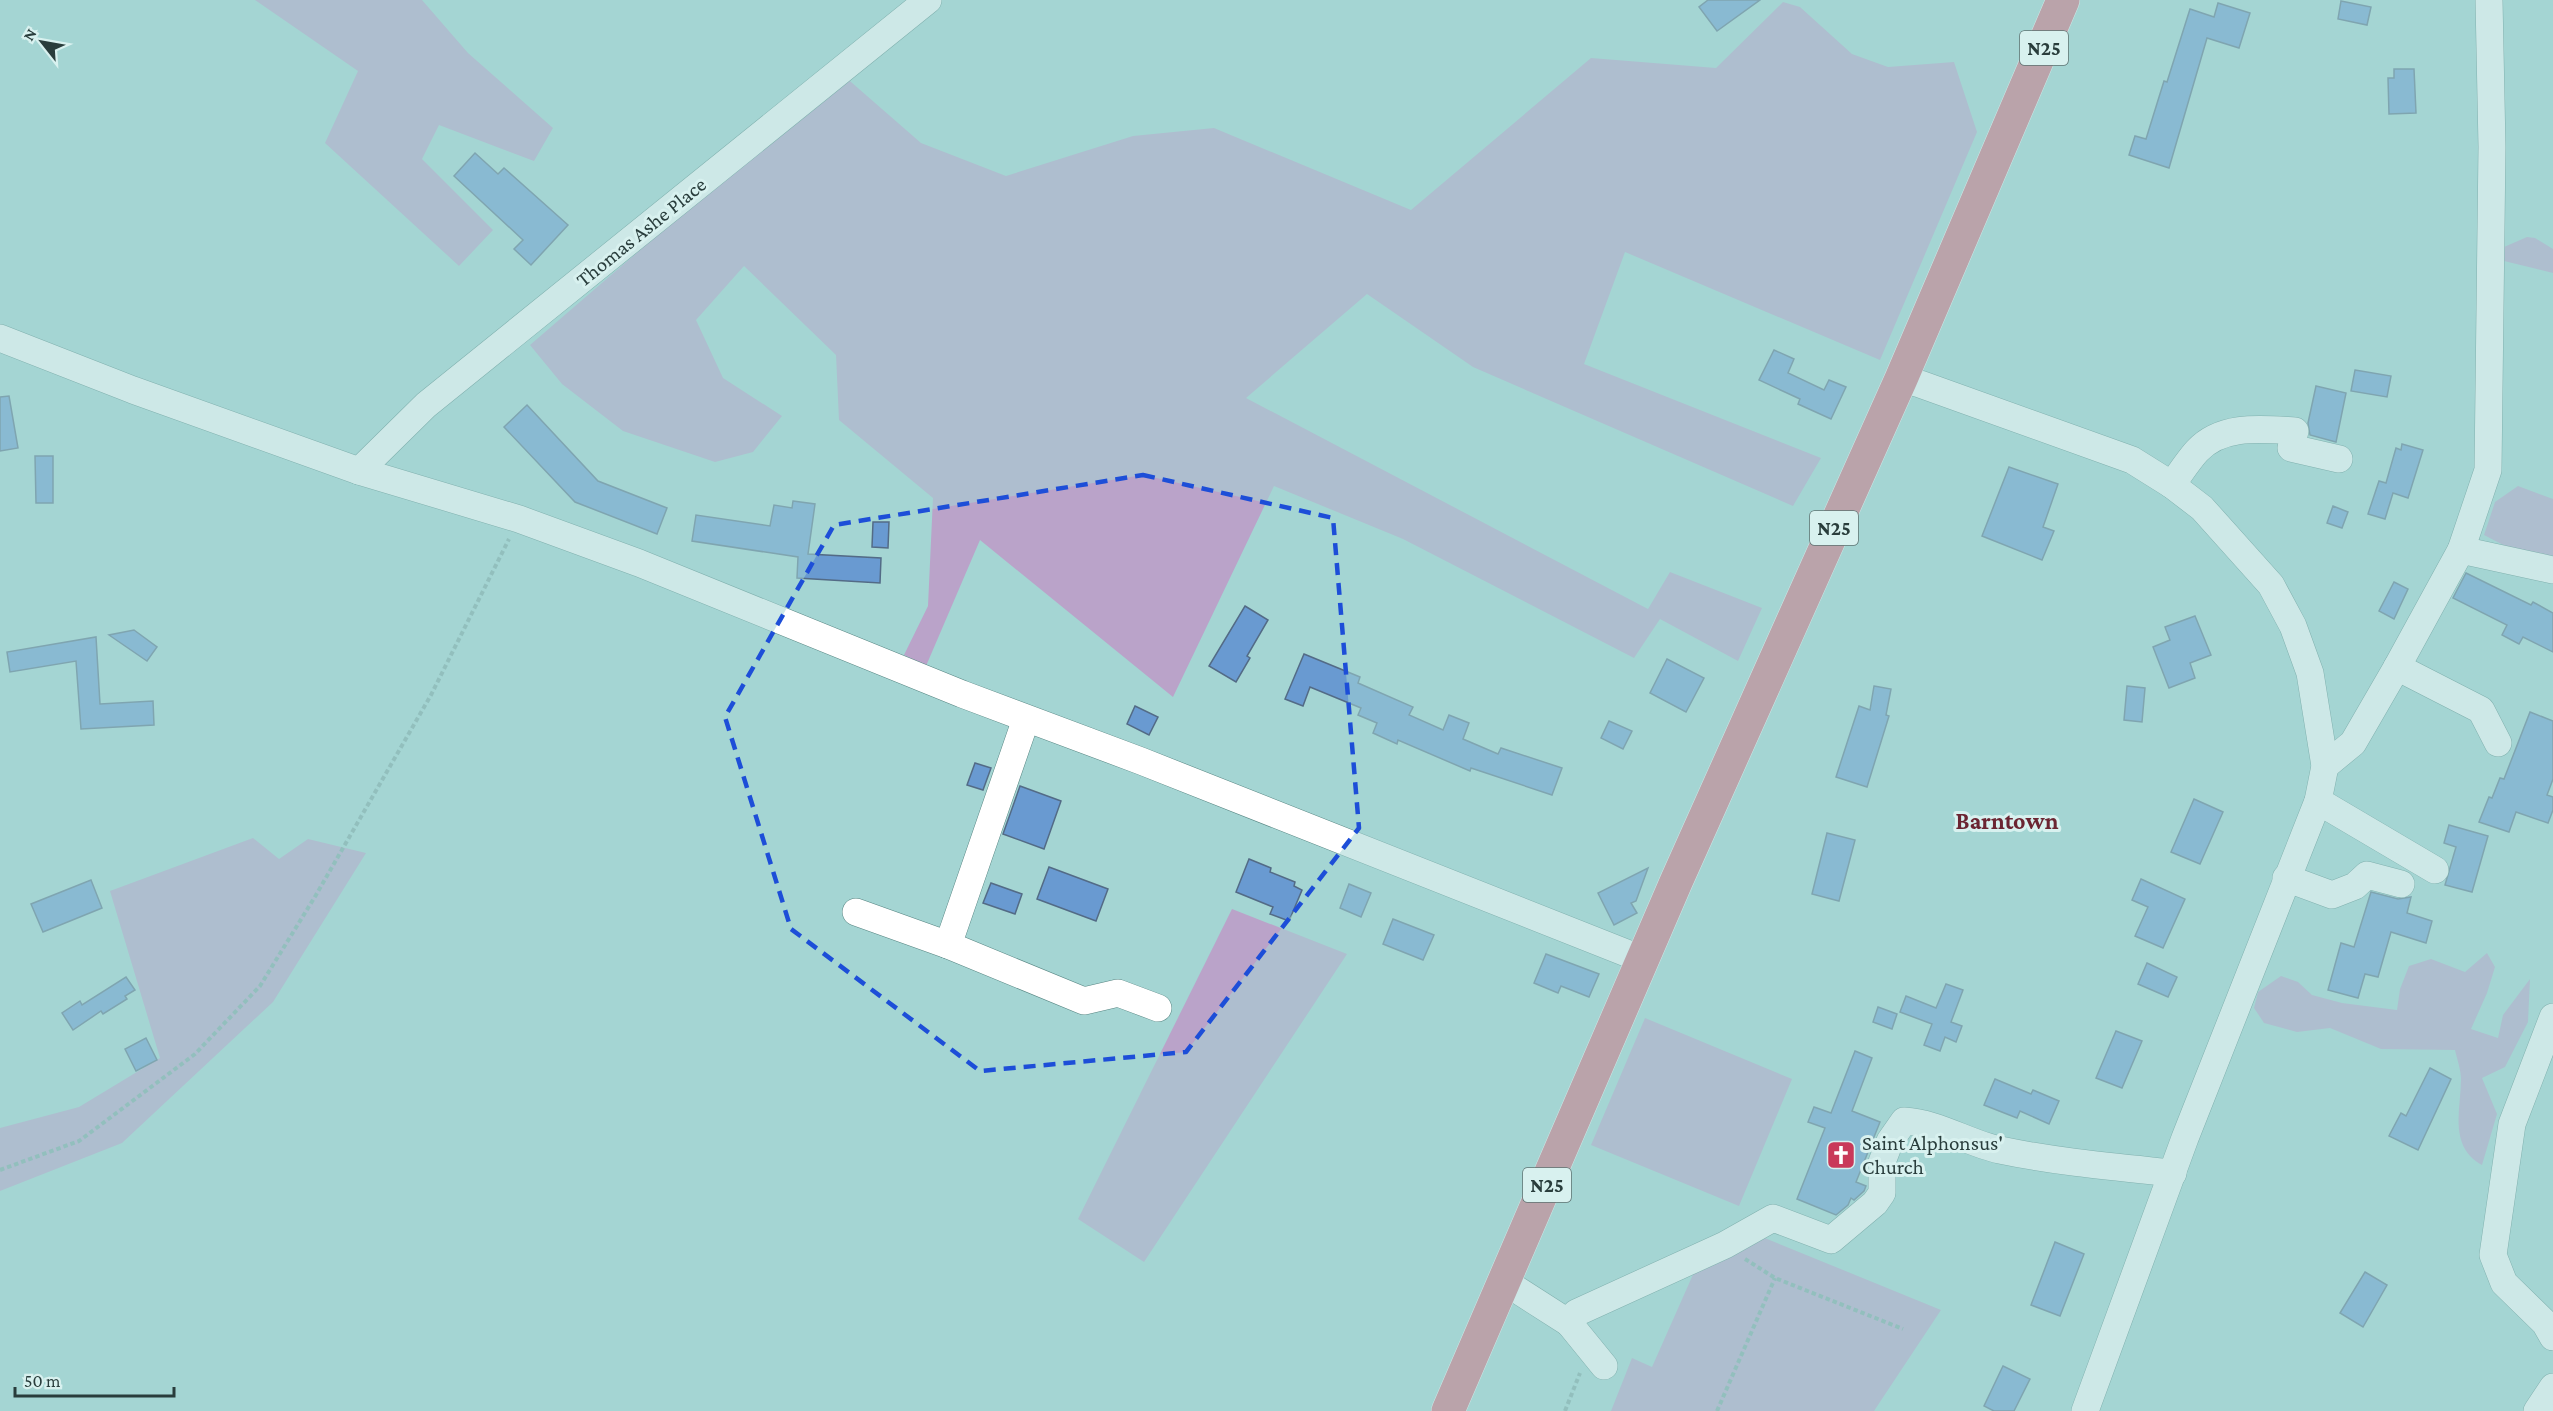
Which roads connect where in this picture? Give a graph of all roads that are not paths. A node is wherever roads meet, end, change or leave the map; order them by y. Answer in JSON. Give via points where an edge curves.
{"nodes":[{"id":1,"x":928,"y":0,"type":"edge"},
{"id":2,"x":2063,"y":0,"type":"edge"},
{"id":3,"x":2489,"y":0,"type":"edge"},
{"id":4,"x":0,"y":338,"type":"edge"},
{"id":5,"x":1900,"y":379,"type":"junction"},
{"id":6,"x":2339,"y":459,"type":"dead end"},
{"id":7,"x":359,"y":471,"type":"junction"},
{"id":8,"x":2172,"y":485,"type":"junction"},
{"id":9,"x":2461,"y":550,"type":"junction"},
{"id":10,"x":2553,"y":570,"type":"edge"},
{"id":11,"x":2397,"y":667,"type":"junction"},
{"id":12,"x":1026,"y":719,"type":"junction"},
{"id":13,"x":2498,"y":743,"type":"dead end"},
{"id":14,"x":2325,"y":766,"type":"junction"},
{"id":15,"x":2318,"y":801,"type":"junction"},
{"id":16,"x":2435,"y":870,"type":"dead end"},
{"id":17,"x":2286,"y":878,"type":"junction"},
{"id":18,"x":2401,"y":884,"type":"dead end"},
{"id":19,"x":856,"y":912,"type":"dead end"},
{"id":20,"x":948,"y":945,"type":"junction"},
{"id":21,"x":1644,"y":960,"type":"junction"},
{"id":22,"x":1158,"y":1008,"type":"dead end"},
{"id":23,"x":2553,"y":1017,"type":"edge"},
{"id":24,"x":2173,"y":1173,"type":"junction"},
{"id":25,"x":1505,"y":1282,"type":"junction"},
{"id":26,"x":1569,"y":1323,"type":"junction"},
{"id":27,"x":2553,"y":1337,"type":"edge"},
{"id":28,"x":1604,"y":1366,"type":"road end"},
{"id":29,"x":2553,"y":1387,"type":"edge"},
{"id":30,"x":1448,"y":1411,"type":"edge"},
{"id":31,"x":2085,"y":1411,"type":"edge"},
{"id":32,"x":2537,"y":1411,"type":"edge"}],
"edges":[{"from":1,"to":7,"type":"street","name":"Thomas Ashe Place","via":[[426,405]]},
{"from":2,"to":5,"type":"highway","number":"N25"},
{"from":3,"to":9,"type":"street","via":[[2492,147],[2488,470]]},
{"from":4,"to":7,"type":"street"},
{"from":5,"to":8,"type":"street","via":[[2132,460]]},
{"from":5,"to":21,"type":"highway","number":"N25"},
{"from":6,"to":8,"type":"street","via":[[2291,448],[2295,431],[2253,429],[2221,434],[2198,449]]},
{"from":7,"to":12,"type":"street","via":[[519,519],[639,563]]},
{"from":8,"to":14,"type":"street","via":[[2202,508],[2271,585],[2293,626],[2310,673]]},
{"from":9,"to":10,"type":"street"},
{"from":9,"to":11,"type":"street"},
{"from":11,"to":13,"type":"street","via":[[2481,710]]},
{"from":11,"to":14,"type":"street","via":[[2353,743]]},
{"from":12,"to":20,"type":"street"},
{"from":12,"to":21,"type":"street"},
{"from":14,"to":15,"type":"street"},
{"from":15,"to":16,"type":"street"},
{"from":15,"to":17,"type":"street"},
{"from":17,"to":18,"type":"street","via":[[2332,895],[2355,886],[2367,875]]},
{"from":17,"to":24,"type":"street"},
{"from":19,"to":20,"type":"street"},
{"from":20,"to":22,"type":"street","via":[[1084,1001],[1118,993]]},
{"from":21,"to":25,"type":"highway","number":"N25"},
{"from":23,"to":27,"type":"street","via":[[2512,1124],[2493,1255],[2504,1283],[2546,1323]]},
{"from":24,"to":26,"type":"street","via":[[1998,1150],[1923,1122],[1904,1121],[1882,1162],[1882,1193],[1831,1240],[1773,1218],[1725,1245],[1576,1313]]},
{"from":24,"to":31,"type":"street"},
{"from":25,"to":26,"type":"street"},
{"from":25,"to":30,"type":"highway","number":"N25"},
{"from":26,"to":28,"type":"street"},
{"from":29,"to":32,"type":"street"}]}
